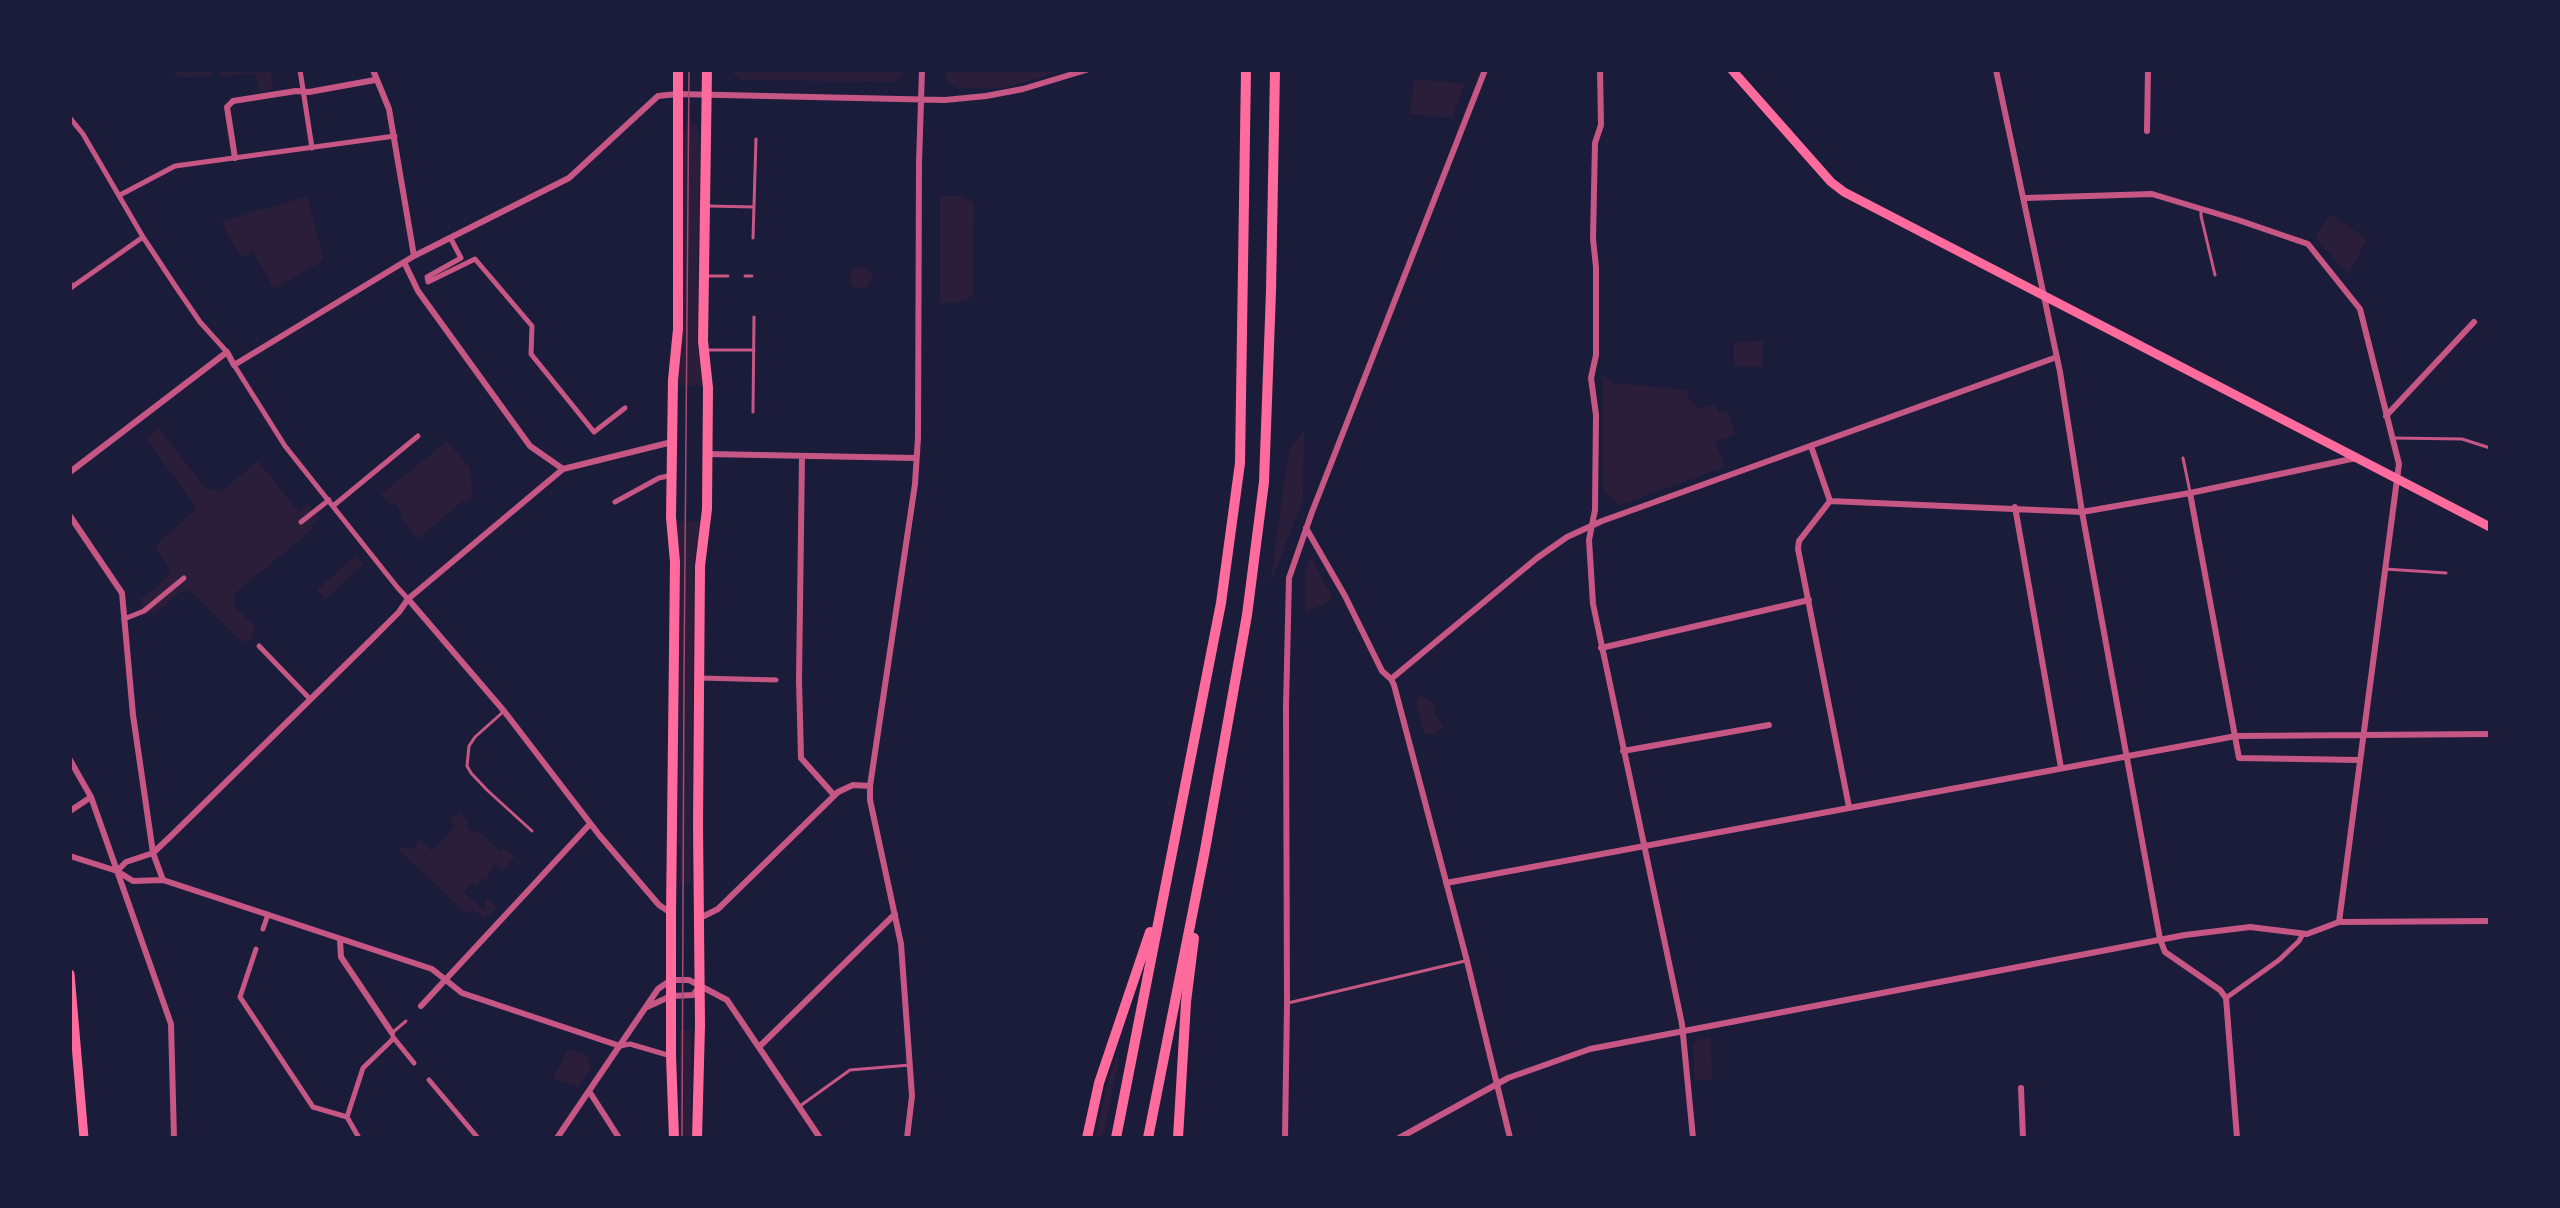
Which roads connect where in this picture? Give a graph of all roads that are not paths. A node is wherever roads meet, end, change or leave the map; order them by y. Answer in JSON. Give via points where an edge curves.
{"nodes":[{"id":1,"x":300,"y":70,"type":"edge"},
{"id":2,"x":373,"y":70,"type":"edge"},
{"id":3,"x":678,"y":70,"type":"edge"},
{"id":4,"x":707,"y":70,"type":"edge"},
{"id":5,"x":922,"y":70,"type":"edge"},
{"id":6,"x":1086,"y":70,"type":"edge"},
{"id":7,"x":1246,"y":70,"type":"edge"},
{"id":8,"x":1275,"y":70,"type":"edge"},
{"id":9,"x":1485,"y":70,"type":"edge"},
{"id":10,"x":1600,"y":70,"type":"edge"},
{"id":11,"x":1732,"y":70,"type":"edge"},
{"id":12,"x":1996,"y":70,"type":"edge"},
{"id":13,"x":2148,"y":70,"type":"edge"},
{"id":14,"x":375,"y":80,"type":"junction"},
{"id":15,"x":304,"y":92,"type":"junction"},
{"id":16,"x":677,"y":94,"type":"junction"},
{"id":17,"x":706,"y":95,"type":"junction"},
{"id":18,"x":921,"y":98,"type":"junction"},
{"id":19,"x":70,"y":118,"type":"edge"},
{"id":20,"x":2147,"y":131,"type":"dead end"},
{"id":21,"x":395,"y":136,"type":"junction"},
{"id":22,"x":756,"y":139,"type":"dead end"},
{"id":23,"x":312,"y":148,"type":"junction"},
{"id":24,"x":235,"y":158,"type":"junction"},
{"id":25,"x":120,"y":195,"type":"junction"},
{"id":26,"x":2025,"y":198,"type":"junction"},
{"id":27,"x":705,"y":206,"type":"junction"},
{"id":28,"x":754,"y":207,"type":"junction"},
{"id":29,"x":2201,"y":210,"type":"junction"},
{"id":30,"x":143,"y":237,"type":"junction"},
{"id":31,"x":753,"y":238,"type":"dead end"},
{"id":32,"x":451,"y":239,"type":"junction"},
{"id":33,"x":414,"y":256,"type":"junction"},
{"id":34,"x":404,"y":262,"type":"junction"},
{"id":35,"x":2215,"y":275,"type":"dead end"},
{"id":36,"x":704,"y":276,"type":"junction"},
{"id":37,"x":728,"y":276,"type":"dead end"},
{"id":38,"x":745,"y":276,"type":"dead end"},
{"id":39,"x":752,"y":276,"type":"dead end"},
{"id":40,"x":71,"y":286,"type":"edge"},
{"id":41,"x":2045,"y":297,"type":"junction"},
{"id":42,"x":754,"y":317,"type":"dead end"},
{"id":43,"x":2474,"y":322,"type":"dead end"},
{"id":44,"x":704,"y":350,"type":"junction"},
{"id":45,"x":754,"y":350,"type":"junction"},
{"id":46,"x":227,"y":352,"type":"junction"},
{"id":47,"x":2056,"y":357,"type":"junction"},
{"id":48,"x":234,"y":365,"type":"junction"},
{"id":49,"x":625,"y":408,"type":"dead end"},
{"id":50,"x":753,"y":412,"type":"dead end"},
{"id":51,"x":2386,"y":416,"type":"junction"},
{"id":52,"x":418,"y":436,"type":"dead end"},
{"id":53,"x":2392,"y":438,"type":"junction"},
{"id":54,"x":672,"y":442,"type":"junction"},
{"id":55,"x":1810,"y":446,"type":"junction"},
{"id":56,"x":2490,"y":448,"type":"edge"},
{"id":57,"x":707,"y":454,"type":"junction"},
{"id":58,"x":802,"y":456,"type":"junction"},
{"id":59,"x":916,"y":458,"type":"junction"},
{"id":60,"x":2183,"y":458,"type":"dead end"},
{"id":61,"x":2356,"y":458,"type":"junction"},
{"id":62,"x":563,"y":468,"type":"junction"},
{"id":63,"x":70,"y":472,"type":"edge"},
{"id":64,"x":672,"y":475,"type":"junction"},
{"id":65,"x":2396,"y":478,"type":"junction"},
{"id":66,"x":2190,"y":493,"type":"junction"},
{"id":67,"x":328,"y":500,"type":"junction"},
{"id":68,"x":615,"y":501,"type":"dead end"},
{"id":69,"x":1830,"y":501,"type":"junction"},
{"id":70,"x":333,"y":506,"type":"junction"},
{"id":71,"x":2015,"y":507,"type":"junction"},
{"id":72,"x":2082,"y":512,"type":"junction"},
{"id":73,"x":70,"y":516,"type":"edge"},
{"id":74,"x":301,"y":522,"type":"dead end"},
{"id":75,"x":1592,"y":525,"type":"junction"},
{"id":76,"x":2490,"y":527,"type":"edge"},
{"id":77,"x":1306,"y":528,"type":"junction"},
{"id":78,"x":2385,"y":569,"type":"junction"},
{"id":79,"x":2446,"y":573,"type":"dead end"},
{"id":80,"x":184,"y":578,"type":"dead end"},
{"id":81,"x":408,"y":599,"type":"junction"},
{"id":82,"x":1809,"y":600,"type":"junction"},
{"id":83,"x":124,"y":619,"type":"junction"},
{"id":84,"x":259,"y":646,"type":"dead end"},
{"id":85,"x":1601,"y":648,"type":"junction"},
{"id":86,"x":698,"y":678,"type":"junction"},
{"id":87,"x":1391,"y":679,"type":"junction"},
{"id":88,"x":776,"y":680,"type":"dead end"},
{"id":89,"x":310,"y":699,"type":"junction"},
{"id":90,"x":504,"y":711,"type":"junction"},
{"id":91,"x":1769,"y":725,"type":"dead end"},
{"id":92,"x":2490,"y":734,"type":"edge"},
{"id":93,"x":2363,"y":735,"type":"junction"},
{"id":94,"x":2236,"y":736,"type":"junction"},
{"id":95,"x":1623,"y":751,"type":"junction"},
{"id":96,"x":2127,"y":756,"type":"junction"},
{"id":97,"x":70,"y":760,"type":"edge"},
{"id":98,"x":2360,"y":760,"type":"junction"},
{"id":99,"x":2061,"y":768,"type":"junction"},
{"id":100,"x":870,"y":786,"type":"junction"},
{"id":101,"x":834,"y":795,"type":"junction"},
{"id":102,"x":91,"y":796,"type":"junction"},
{"id":103,"x":1849,"y":807,"type":"junction"},
{"id":104,"x":70,"y":811,"type":"edge"},
{"id":105,"x":590,"y":824,"type":"junction"},
{"id":106,"x":532,"y":831,"type":"dead end"},
{"id":107,"x":1644,"y":846,"type":"junction"},
{"id":108,"x":1205,"y":850,"type":"junction"},
{"id":109,"x":153,"y":852,"type":"junction"},
{"id":110,"x":70,"y":856,"type":"edge"},
{"id":111,"x":117,"y":871,"type":"junction"},
{"id":112,"x":163,"y":880,"type":"junction"},
{"id":113,"x":1446,"y":883,"type":"junction"},
{"id":114,"x":1163,"y":891,"type":"junction"},
{"id":115,"x":671,"y":913,"type":"junction"},
{"id":116,"x":268,"y":914,"type":"junction"},
{"id":117,"x":895,"y":914,"type":"junction"},
{"id":118,"x":700,"y":918,"type":"junction"},
{"id":119,"x":2490,"y":921,"type":"edge"},
{"id":120,"x":2339,"y":922,"type":"junction"},
{"id":121,"x":263,"y":929,"type":"dead end"},
{"id":122,"x":2303,"y":934,"type":"junction"},
{"id":123,"x":2160,"y":939,"type":"junction"},
{"id":124,"x":340,"y":940,"type":"junction"},
{"id":125,"x":256,"y":949,"type":"dead end"},
{"id":126,"x":1467,"y":961,"type":"junction"},
{"id":127,"x":70,"y":974,"type":"edge"},
{"id":128,"x":672,"y":980,"type":"junction"},
{"id":129,"x":444,"y":981,"type":"junction"},
{"id":130,"x":700,"y":985,"type":"junction"},
{"id":131,"x":671,"y":996,"type":"junction"},
{"id":132,"x":2226,"y":998,"type":"junction"},
{"id":133,"x":72,"y":999,"type":"edge"},
{"id":134,"x":1287,"y":1004,"type":"junction"},
{"id":135,"x":421,"y":1006,"type":"dead end"},
{"id":136,"x":646,"y":1007,"type":"junction"},
{"id":137,"x":406,"y":1021,"type":"dead end"},
{"id":138,"x":1683,"y":1032,"type":"junction"},
{"id":139,"x":393,"y":1036,"type":"junction"},
{"id":140,"x":620,"y":1046,"type":"junction"},
{"id":141,"x":759,"y":1047,"type":"junction"},
{"id":142,"x":671,"y":1056,"type":"junction"},
{"id":143,"x":414,"y":1063,"type":"dead end"},
{"id":144,"x":910,"y":1065,"type":"junction"},
{"id":145,"x":429,"y":1080,"type":"dead end"},
{"id":146,"x":1498,"y":1085,"type":"junction"},
{"id":147,"x":2021,"y":1088,"type":"dead end"},
{"id":148,"x":589,"y":1091,"type":"junction"},
{"id":149,"x":799,"y":1107,"type":"junction"},
{"id":150,"x":347,"y":1117,"type":"junction"},
{"id":151,"x":84,"y":1137,"type":"edge"},
{"id":152,"x":174,"y":1137,"type":"edge"},
{"id":153,"x":359,"y":1137,"type":"edge"},
{"id":154,"x":478,"y":1137,"type":"edge"},
{"id":155,"x":557,"y":1137,"type":"edge"},
{"id":156,"x":619,"y":1137,"type":"edge"},
{"id":157,"x":674,"y":1137,"type":"edge"},
{"id":158,"x":697,"y":1137,"type":"edge"},
{"id":159,"x":820,"y":1137,"type":"edge"},
{"id":160,"x":908,"y":1137,"type":"edge"},
{"id":161,"x":1087,"y":1137,"type":"edge"},
{"id":162,"x":1116,"y":1137,"type":"edge"},
{"id":163,"x":1148,"y":1137,"type":"edge"},
{"id":164,"x":1178,"y":1137,"type":"edge"},
{"id":165,"x":1285,"y":1137,"type":"edge"},
{"id":166,"x":1399,"y":1137,"type":"edge"},
{"id":167,"x":1510,"y":1137,"type":"edge"},
{"id":168,"x":1693,"y":1137,"type":"edge"},
{"id":169,"x":2023,"y":1137,"type":"edge"},
{"id":170,"x":2236,"y":1137,"type":"edge"}],
"edges":[{"from":1,"to":15,"type":"street"},
{"from":2,"to":14,"type":"street"},
{"from":3,"to":16,"type":"main road"},
{"from":4,"to":17,"type":"main road"},
{"from":5,"to":18,"type":"street"},
{"from":6,"to":18,"type":"street","via":[[986,96]]},
{"from":7,"to":114,"type":"main road","via":[[1240,463],[1221,603]]},
{"from":8,"to":108,"type":"main road","via":[[1264,482],[1247,615]]},
{"from":9,"to":77,"type":"street"},
{"from":10,"to":75,"type":"street","via":[[1601,125],[1595,143],[1593,239],[1596,355],[1591,378],[1596,427]]},
{"from":11,"to":41,"type":"main road","via":[[1838,188]]},
{"from":12,"to":26,"type":"street"},
{"from":13,"to":20,"type":"street"},
{"from":14,"to":15,"type":"street"},
{"from":14,"to":21,"type":"street","via":[[389,109]]},
{"from":15,"to":23,"type":"street"},
{"from":15,"to":24,"type":"street","via":[[232,101],[227,107]]},
{"from":16,"to":17,"type":"street"},
{"from":16,"to":32,"type":"street","via":[[658,96],[569,178]]},
{"from":16,"to":54,"type":"main road","via":[[678,329]]},
{"from":17,"to":18,"type":"street"},
{"from":17,"to":27,"type":"main road"},
{"from":18,"to":59,"type":"street"},
{"from":19,"to":25,"type":"street"},
{"from":21,"to":23,"type":"street"},
{"from":21,"to":33,"type":"street"},
{"from":22,"to":28,"type":"lane"},
{"from":23,"to":24,"type":"street"},
{"from":24,"to":25,"type":"street","via":[[175,166]]},
{"from":25,"to":30,"type":"street"},
{"from":26,"to":29,"type":"street","via":[[2152,194]]},
{"from":26,"to":41,"type":"street"},
{"from":27,"to":28,"type":"lane"},
{"from":27,"to":36,"type":"main road"},
{"from":28,"to":31,"type":"lane"},
{"from":29,"to":35,"type":"lane"},
{"from":29,"to":51,"type":"street","via":[[2308,244],[2360,309]]},
{"from":30,"to":40,"type":"street"},
{"from":30,"to":46,"type":"street","via":[[200,322]]},
{"from":32,"to":33,"type":"street"},
{"from":32,"to":49,"type":"street","via":[[461,258],[427,277],[428,282],[475,259],[532,326],[531,354],[594,432]]},
{"from":33,"to":34,"type":"street"},
{"from":34,"to":48,"type":"street"},
{"from":34,"to":62,"type":"street","via":[[418,291],[530,446]]},
{"from":36,"to":37,"type":"lane"},
{"from":36,"to":44,"type":"main road"},
{"from":38,"to":39,"type":"lane"},
{"from":41,"to":47,"type":"street"},
{"from":41,"to":61,"type":"main road"},
{"from":42,"to":45,"type":"lane"},
{"from":43,"to":51,"type":"street"},
{"from":44,"to":45,"type":"lane"},
{"from":44,"to":57,"type":"main road"},
{"from":45,"to":50,"type":"lane"},
{"from":46,"to":48,"type":"street"},
{"from":46,"to":63,"type":"street"},
{"from":47,"to":55,"type":"street"},
{"from":47,"to":72,"type":"street"},
{"from":48,"to":67,"type":"street","via":[[285,446]]},
{"from":51,"to":53,"type":"street"},
{"from":52,"to":70,"type":"street"},
{"from":53,"to":56,"type":"lane","via":[[2462,439]]},
{"from":53,"to":65,"type":"street","via":[[2399,464]]},
{"from":54,"to":62,"type":"street"},
{"from":54,"to":64,"type":"main road"},
{"from":55,"to":69,"type":"street"},
{"from":55,"to":75,"type":"street"},
{"from":57,"to":58,"type":"street"},
{"from":57,"to":86,"type":"main road"},
{"from":58,"to":59,"type":"street"},
{"from":58,"to":101,"type":"street","via":[[801,758]]},
{"from":59,"to":100,"type":"street","via":[[913,506]]},
{"from":60,"to":66,"type":"lane"},
{"from":61,"to":65,"type":"main road"},
{"from":61,"to":66,"type":"street"},
{"from":62,"to":81,"type":"street"},
{"from":64,"to":68,"type":"street","via":[[658,478]]},
{"from":64,"to":115,"type":"main road","via":[[675,678]]},
{"from":65,"to":76,"type":"main road"},
{"from":65,"to":78,"type":"street"},
{"from":66,"to":72,"type":"street"},
{"from":66,"to":94,"type":"street"},
{"from":67,"to":70,"type":"street"},
{"from":67,"to":74,"type":"street"},
{"from":69,"to":71,"type":"street"},
{"from":69,"to":82,"type":"street","via":[[1799,541]]},
{"from":70,"to":81,"type":"street"},
{"from":71,"to":72,"type":"street"},
{"from":71,"to":99,"type":"street"},
{"from":72,"to":96,"type":"street"},
{"from":73,"to":83,"type":"street","via":[[122,592]]},
{"from":75,"to":85,"type":"street","via":[[1589,540],[1593,604]]},
{"from":75,"to":87,"type":"street","via":[[1537,558]]},
{"from":77,"to":87,"type":"street","via":[[1382,671]]},
{"from":77,"to":134,"type":"street","via":[[1289,578]]},
{"from":78,"to":79,"type":"lane"},
{"from":78,"to":93,"type":"street"},
{"from":80,"to":83,"type":"street","via":[[144,611]]},
{"from":81,"to":89,"type":"street"},
{"from":81,"to":90,"type":"street"},
{"from":82,"to":85,"type":"street"},
{"from":82,"to":103,"type":"street"},
{"from":83,"to":109,"type":"street"},
{"from":84,"to":89,"type":"street"},
{"from":85,"to":95,"type":"street"},
{"from":86,"to":88,"type":"street"},
{"from":86,"to":118,"type":"main road"},
{"from":87,"to":113,"type":"street"},
{"from":89,"to":109,"type":"street"},
{"from":90,"to":105,"type":"street"},
{"from":90,"to":106,"type":"lane","via":[[475,737],[467,766]]},
{"from":91,"to":95,"type":"street"},
{"from":92,"to":93,"type":"street"},
{"from":93,"to":94,"type":"street"},
{"from":93,"to":98,"type":"street"},
{"from":94,"to":96,"type":"street"},
{"from":94,"to":98,"type":"street","via":[[2239,758]]},
{"from":95,"to":107,"type":"street"},
{"from":96,"to":99,"type":"street"},
{"from":96,"to":123,"type":"street"},
{"from":97,"to":102,"type":"street"},
{"from":98,"to":120,"type":"street"},
{"from":99,"to":103,"type":"street"},
{"from":100,"to":101,"type":"street","via":[[853,785]]},
{"from":100,"to":117,"type":"street"},
{"from":101,"to":118,"type":"street","via":[[718,909]]},
{"from":102,"to":104,"type":"street"},
{"from":102,"to":111,"type":"street"},
{"from":103,"to":107,"type":"street"},
{"from":105,"to":115,"type":"street","via":[[659,905]]},
{"from":105,"to":129,"type":"street"},
{"from":107,"to":113,"type":"street"},
{"from":107,"to":138,"type":"street"},
{"from":108,"to":163,"type":"main road"},
{"from":108,"to":164,"type":"main road","via":[[1186,1002]]},
{"from":109,"to":111,"type":"street","via":[[126,862]]},
{"from":109,"to":112,"type":"street"},
{"from":110,"to":111,"type":"street"},
{"from":111,"to":112,"type":"street","via":[[133,881]]},
{"from":111,"to":152,"type":"street","via":[[171,1024]]},
{"from":112,"to":116,"type":"street"},
{"from":113,"to":126,"type":"street"},
{"from":114,"to":161,"type":"main road","via":[[1099,1083]]},
{"from":114,"to":162,"type":"main road"},
{"from":115,"to":128,"type":"main road"},
{"from":116,"to":121,"type":"street"},
{"from":116,"to":124,"type":"street"},
{"from":117,"to":141,"type":"street"},
{"from":117,"to":144,"type":"street","via":[[901,944]]},
{"from":118,"to":130,"type":"main road"},
{"from":119,"to":120,"type":"street"},
{"from":120,"to":122,"type":"street"},
{"from":122,"to":123,"type":"street","via":[[2250,927]]},
{"from":122,"to":132,"type":"street","via":[[2279,960]]},
{"from":123,"to":132,"type":"street","via":[[2165,952]]},
{"from":123,"to":138,"type":"street"},
{"from":124,"to":129,"type":"street","via":[[432,969]]},
{"from":124,"to":139,"type":"street","via":[[341,957]]},
{"from":125,"to":150,"type":"street","via":[[240,997],[313,1107]]},
{"from":126,"to":134,"type":"lane"},
{"from":126,"to":146,"type":"street"},
{"from":127,"to":133,"type":"main road"},
{"from":128,"to":130,"type":"street"},
{"from":128,"to":131,"type":"main road"},
{"from":128,"to":136,"type":"street","via":[[658,989]]},
{"from":129,"to":135,"type":"street"},
{"from":129,"to":140,"type":"street","via":[[462,993]]},
{"from":130,"to":131,"type":"street","via":[[693,995]]},
{"from":130,"to":141,"type":"street","via":[[727,1000]]},
{"from":130,"to":158,"type":"main road"},
{"from":131,"to":136,"type":"street"},
{"from":131,"to":142,"type":"main road"},
{"from":132,"to":170,"type":"street"},
{"from":133,"to":151,"type":"main road"},
{"from":134,"to":165,"type":"street"},
{"from":136,"to":140,"type":"street"},
{"from":137,"to":139,"type":"lane"},
{"from":138,"to":146,"type":"street","via":[[1590,1049],[1535,1067]]},
{"from":138,"to":168,"type":"street"},
{"from":139,"to":143,"type":"street"},
{"from":139,"to":150,"type":"street","via":[[363,1068]]},
{"from":140,"to":142,"type":"street","via":[[630,1044]]},
{"from":140,"to":148,"type":"street"},
{"from":141,"to":149,"type":"street"},
{"from":142,"to":157,"type":"main road"},
{"from":144,"to":149,"type":"lane","via":[[850,1070]]},
{"from":144,"to":160,"type":"street"},
{"from":145,"to":154,"type":"street"},
{"from":146,"to":166,"type":"street"},
{"from":146,"to":167,"type":"street"},
{"from":147,"to":169,"type":"street"},
{"from":148,"to":155,"type":"street"},
{"from":148,"to":156,"type":"street"},
{"from":149,"to":159,"type":"street"},
{"from":150,"to":153,"type":"street"}]}
